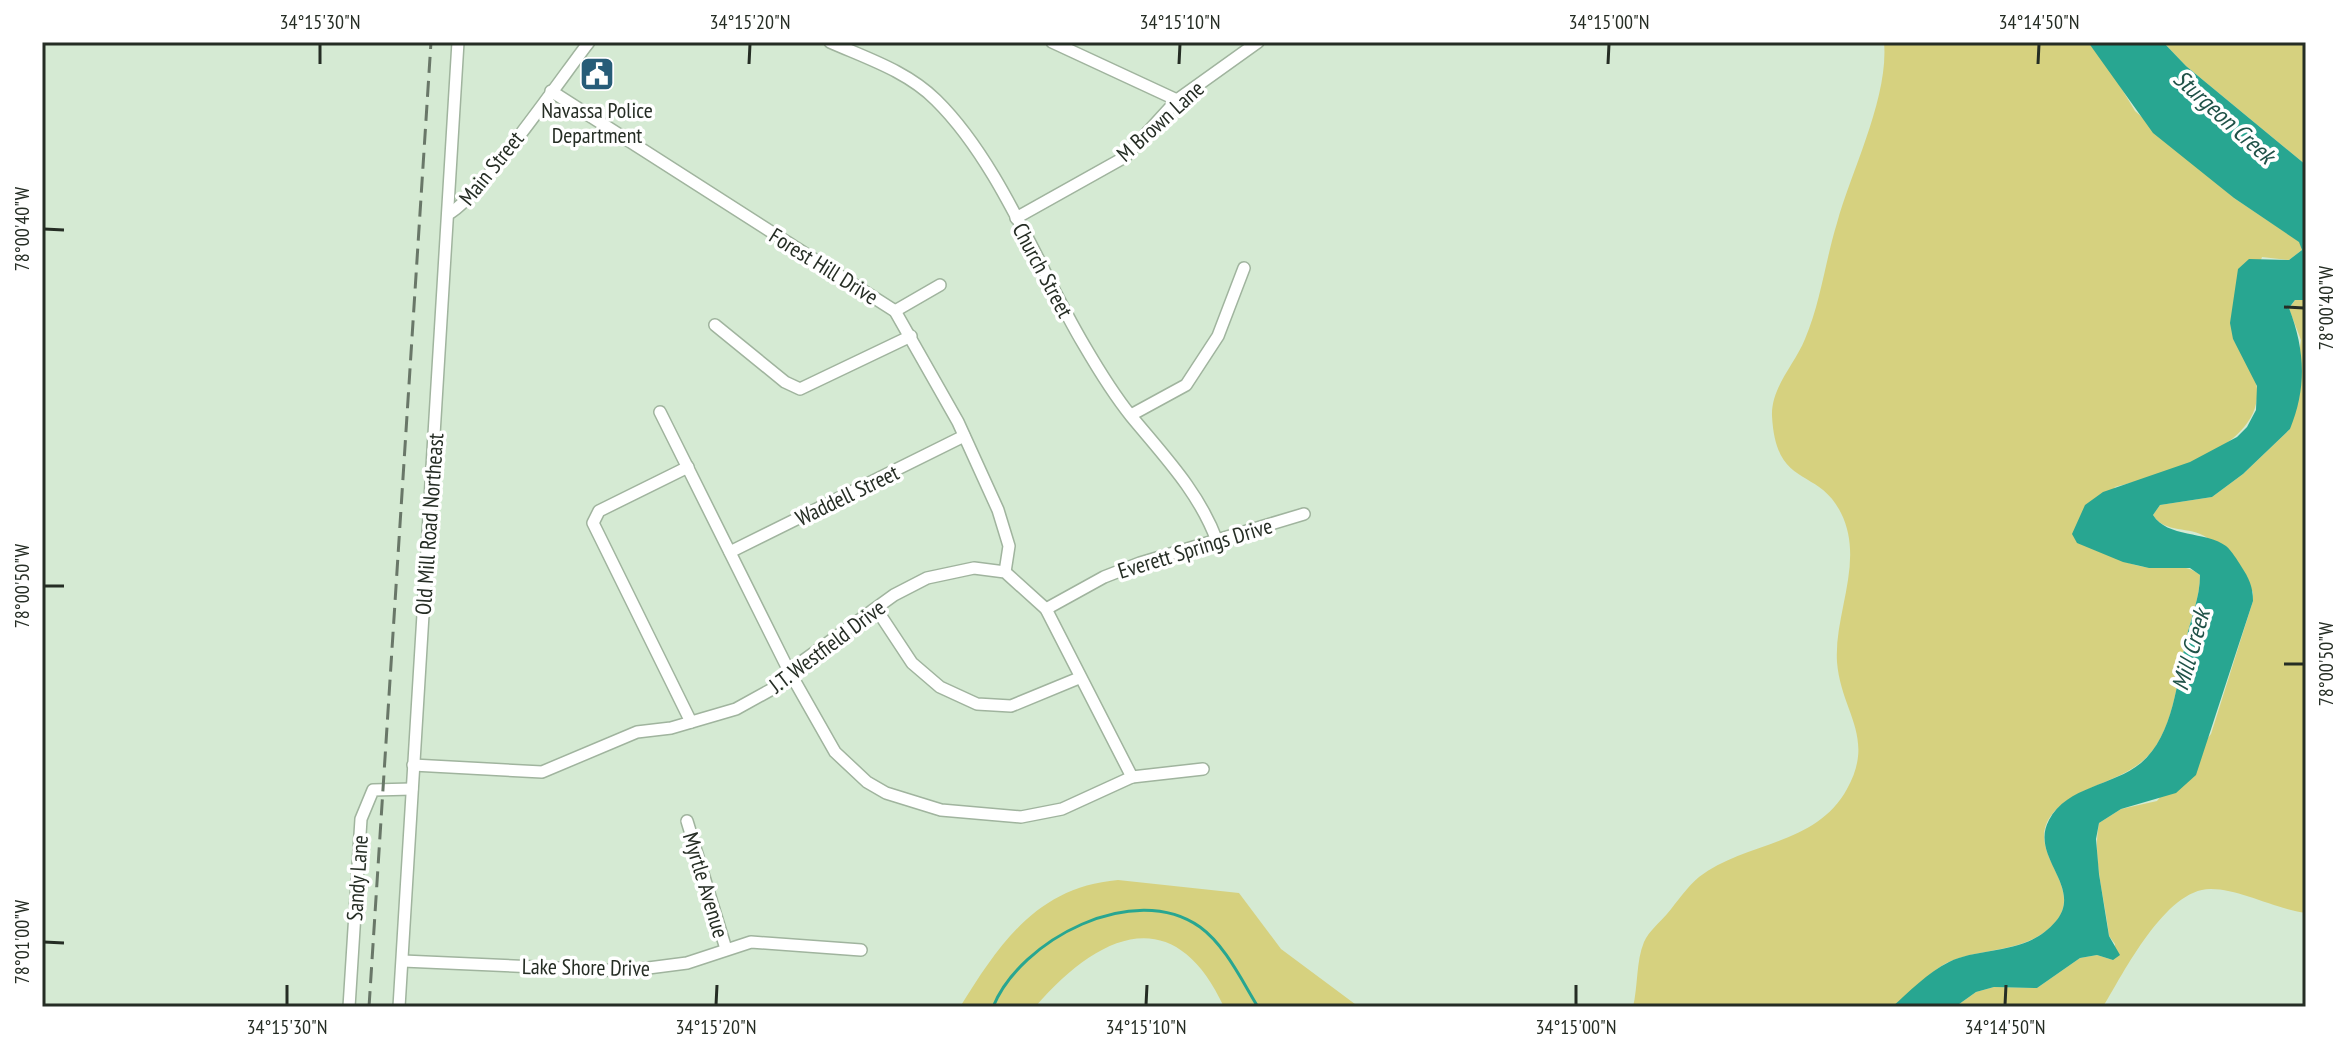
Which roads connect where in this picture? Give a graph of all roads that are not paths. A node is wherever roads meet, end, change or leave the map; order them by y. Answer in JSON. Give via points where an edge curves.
{"nodes":[{"id":1,"x":458,"y":42,"type":"edge"},
{"id":2,"x":589,"y":42,"type":"edge"},
{"id":3,"x":830,"y":42,"type":"edge"},
{"id":4,"x":1052,"y":42,"type":"edge"},
{"id":5,"x":1258,"y":42,"type":"edge"},
{"id":6,"x":551,"y":91,"type":"junction"},
{"id":7,"x":1177,"y":100,"type":"junction"},
{"id":8,"x":448,"y":214,"type":"junction"},
{"id":9,"x":1016,"y":218,"type":"junction"},
{"id":10,"x":1244,"y":268,"type":"dead end"},
{"id":11,"x":940,"y":285,"type":"dead end"},
{"id":12,"x":895,"y":311,"type":"junction"},
{"id":13,"x":715,"y":325,"type":"dead end"},
{"id":14,"x":911,"y":336,"type":"junction"},
{"id":15,"x":660,"y":412,"type":"dead end"},
{"id":16,"x":1131,"y":415,"type":"junction"},
{"id":17,"x":964,"y":436,"type":"junction"},
{"id":18,"x":688,"y":467,"type":"junction"},
{"id":19,"x":1304,"y":514,"type":"dead end"},
{"id":20,"x":1217,"y":541,"type":"junction"},
{"id":21,"x":730,"y":552,"type":"junction"},
{"id":22,"x":1005,"y":572,"type":"junction"},
{"id":23,"x":1046,"y":609,"type":"junction"},
{"id":24,"x":877,"y":610,"type":"junction"},
{"id":25,"x":789,"y":671,"type":"junction"},
{"id":26,"x":1079,"y":678,"type":"junction"},
{"id":27,"x":691,"y":722,"type":"junction"},
{"id":28,"x":413,"y":765,"type":"junction"},
{"id":29,"x":1203,"y":769,"type":"dead end"},
{"id":30,"x":1132,"y":777,"type":"junction"},
{"id":31,"x":412,"y":789,"type":"junction"},
{"id":32,"x":687,"y":821,"type":"dead end"},
{"id":33,"x":726,"y":949,"type":"junction"},
{"id":34,"x":861,"y":950,"type":"dead end"},
{"id":35,"x":403,"y":961,"type":"junction"},
{"id":36,"x":349,"y":1007,"type":"edge"},
{"id":37,"x":399,"y":1007,"type":"edge"}],
"edges":[{"from":1,"to":8,"type":"street","name":"Old Mill Road Northeast"},
{"from":2,"to":6,"type":"street","name":"Main Street"},
{"from":3,"to":9,"type":"street","name":"Church Street","via":[[876,60],[934,97],[963,129]]},
{"from":4,"to":7,"type":"street"},
{"from":5,"to":7,"type":"street","name":"M Brown Lane"},
{"from":6,"to":8,"type":"street","name":"Main Street","via":[[475,191]]},
{"from":6,"to":12,"type":"street","name":"Forest Hill Drive"},
{"from":7,"to":9,"type":"street","name":"M Brown Lane","via":[[1125,157]]},
{"from":8,"to":28,"type":"street","name":"Old Mill Road Northeast"},
{"from":9,"to":16,"type":"street","name":"Church Street","via":[[1084,345]]},
{"from":10,"to":16,"type":"street","via":[[1218,336],[1186,385]]},
{"from":11,"to":12,"type":"street"},
{"from":12,"to":14,"type":"street","name":"Forest Hill Drive"},
{"from":13,"to":14,"type":"street","via":[[800,389]]},
{"from":14,"to":17,"type":"street","name":"Forest Hill Drive"},
{"from":15,"to":18,"type":"street"},
{"from":16,"to":20,"type":"street","name":"Church Street","via":[[1190,489]]},
{"from":17,"to":21,"type":"street","name":"Waddell Street"},
{"from":17,"to":22,"type":"street","name":"Forest Hill Drive","via":[[1009,546]]},
{"from":18,"to":21,"type":"street"},
{"from":18,"to":27,"type":"street","via":[[599,511],[593,523]]},
{"from":19,"to":20,"type":"street","name":"Everett Springs Drive"},
{"from":20,"to":23,"type":"street","name":"Everett Springs Drive","via":[[1104,577]]},
{"from":21,"to":25,"type":"street"},
{"from":22,"to":23,"type":"street"},
{"from":22,"to":24,"type":"street","name":"J.T. Westfield Drive","via":[[974,568],[927,578]]},
{"from":23,"to":26,"type":"street"},
{"from":24,"to":25,"type":"street","name":"J.T. Westfield Drive"},
{"from":24,"to":26,"type":"street","via":[[912,663],[940,687],[977,704],[1011,706]]},
{"from":25,"to":27,"type":"street","name":"J.T. Westfield Drive","via":[[754,701]]},
{"from":25,"to":30,"type":"street","via":[[835,752],[850,768],[886,793],[941,810],[993,817],[1040,815]]},
{"from":26,"to":30,"type":"street"},
{"from":27,"to":28,"type":"street","name":"J.T. Westfield Drive","via":[[621,737],[542,772]]},
{"from":28,"to":31,"type":"street","name":"Old Mill Road Northeast"},
{"from":29,"to":30,"type":"street"},
{"from":31,"to":35,"type":"street","name":"Old Mill Road Northeast"},
{"from":31,"to":36,"type":"street","name":"Sandy Lane","via":[[373,790],[361,819]]},
{"from":32,"to":33,"type":"street","name":"Myrtle Avenue"},
{"from":33,"to":34,"type":"street","name":"Lake Shore Drive","via":[[776,941]]},
{"from":33,"to":35,"type":"street","name":"Lake Shore Drive","via":[[687,963],[625,971]]},
{"from":35,"to":37,"type":"street","name":"Old Mill Road Northeast"}]}
